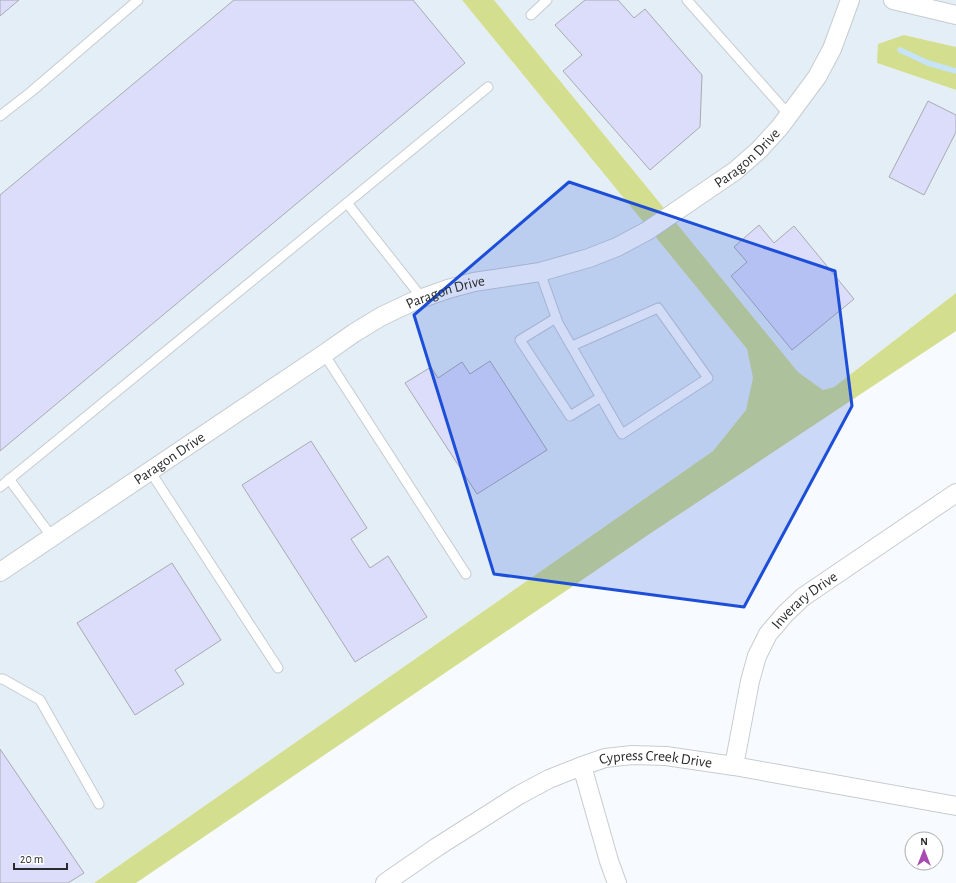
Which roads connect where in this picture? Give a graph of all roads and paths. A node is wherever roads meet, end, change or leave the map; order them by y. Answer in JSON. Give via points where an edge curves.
{"nodes":[{"id":1,"x":138,"y":0,"type":"edge"},
{"id":2,"x":547,"y":0,"type":"edge"},
{"id":3,"x":687,"y":0,"type":"edge"},
{"id":4,"x":850,"y":0,"type":"edge"},
{"id":5,"x":893,"y":0,"type":"edge"},
{"id":6,"x":531,"y":15,"type":"dead end"},
{"id":7,"x":956,"y":15,"type":"edge"},
{"id":8,"x":488,"y":87,"type":"dead end"},
{"id":9,"x":789,"y":115,"type":"junction"},
{"id":10,"x":0,"y":116,"type":"edge"},
{"id":11,"x":347,"y":203,"type":"junction"},
{"id":12,"x":540,"y":272,"type":"junction"},
{"id":13,"x":422,"y":298,"type":"junction"},
{"id":14,"x":556,"y":318,"type":"junction"},
{"id":15,"x":572,"y":346,"type":"junction"},
{"id":16,"x":324,"y":354,"type":"junction"},
{"id":17,"x":601,"y":397,"type":"junction"},
{"id":18,"x":150,"y":471,"type":"junction"},
{"id":19,"x":9,"y":480,"type":"junction"},
{"id":20,"x":0,"y":487,"type":"edge"},
{"id":21,"x":956,"y":493,"type":"edge"},
{"id":22,"x":52,"y":537,"type":"junction"},
{"id":23,"x":0,"y":572,"type":"edge"},
{"id":24,"x":466,"y":574,"type":"dead end"},
{"id":25,"x":278,"y":668,"type":"dead end"},
{"id":26,"x":0,"y":679,"type":"edge"},
{"id":27,"x":582,"y":766,"type":"junction"},
{"id":28,"x":734,"y":766,"type":"junction"},
{"id":29,"x":99,"y":804,"type":"dead end"},
{"id":30,"x":956,"y":806,"type":"edge"},
{"id":31,"x":385,"y":883,"type":"edge"},
{"id":32,"x":617,"y":883,"type":"edge"}],
"edges":[{"from":1,"to":10,"type":"lane"},
{"from":2,"to":6,"type":"lane"},
{"from":3,"to":9,"type":"lane"},
{"from":4,"to":9,"type":"street","name":"Paragon Drive","via":[[832,49],[817,77]]},
{"from":5,"to":7,"type":"street"},
{"from":8,"to":11,"type":"lane"},
{"from":9,"to":12,"type":"street","name":"Paragon Drive","via":[[759,150],[735,171],[647,232],[589,258]]},
{"from":11,"to":13,"type":"lane"},
{"from":11,"to":19,"type":"lane"},
{"from":12,"to":13,"type":"street","name":"Paragon Drive","via":[[474,282]]},
{"from":12,"to":14,"type":"lane"},
{"from":13,"to":16,"type":"street","name":"Paragon Drive","via":[[382,316]]},
{"from":14,"to":15,"type":"lane"},
{"from":14,"to":17,"type":"lane","via":[[520,340],[570,416]]},
{"from":15,"to":17,"type":"lane"},
{"from":15,"to":17,"type":"lane","via":[[658,308],[708,378],[622,434]]},
{"from":16,"to":18,"type":"street","name":"Paragon Drive"},
{"from":16,"to":24,"type":"lane"},
{"from":18,"to":22,"type":"street","name":"Paragon Drive"},
{"from":18,"to":25,"type":"lane"},
{"from":19,"to":20,"type":"lane"},
{"from":19,"to":22,"type":"lane"},
{"from":21,"to":28,"type":"street","name":"Inverary Drive","via":[[803,597],[768,634],[757,656],[750,681]]},
{"from":22,"to":23,"type":"street","name":"Paragon Drive"},
{"from":26,"to":29,"type":"lane","via":[[40,700]]},
{"from":27,"to":28,"type":"street","name":"Cypress Creek Drive","via":[[605,758],[632,755],[666,756]]},
{"from":27,"to":31,"type":"street","name":"Cypress Creek Drive","via":[[549,778],[519,795]]},
{"from":27,"to":32,"type":"street"},
{"from":28,"to":30,"type":"street","name":"Cypress Creek Drive"}]}
